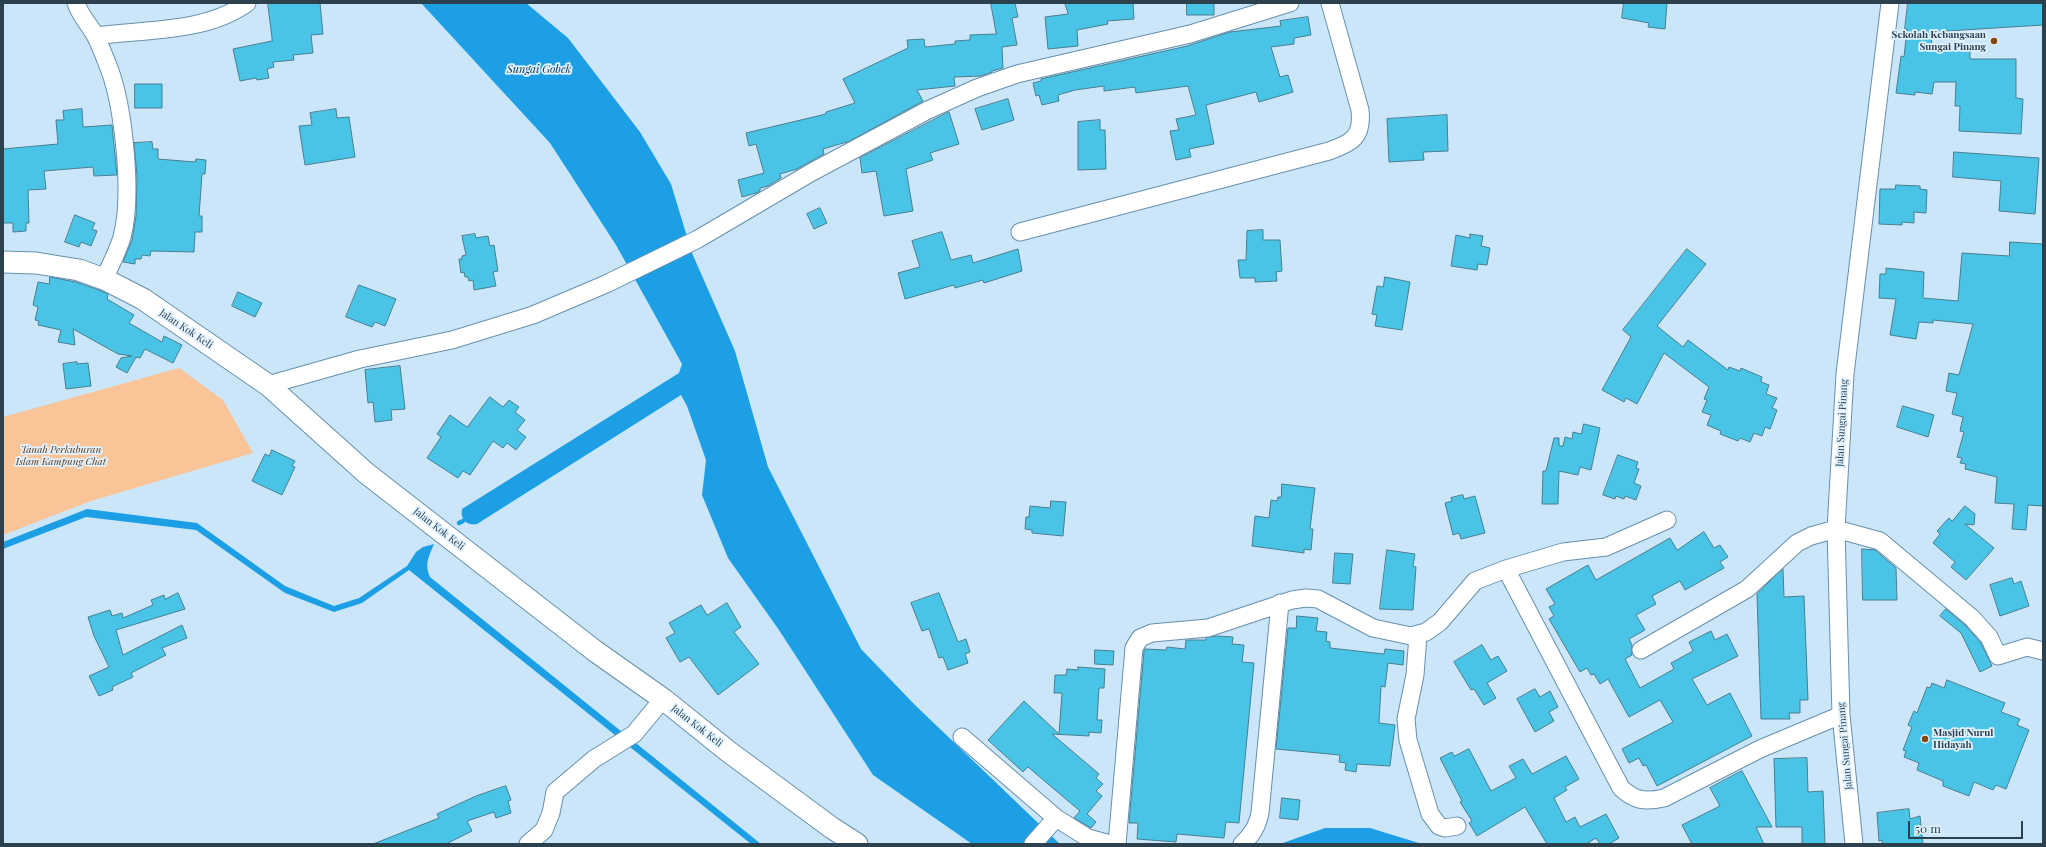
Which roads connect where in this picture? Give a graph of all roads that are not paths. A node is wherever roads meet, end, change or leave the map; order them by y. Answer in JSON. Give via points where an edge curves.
{"nodes":[{"id":1,"x":76,"y":3,"type":"edge"},
{"id":2,"x":247,"y":3,"type":"edge"},
{"id":3,"x":1290,"y":3,"type":"edge"},
{"id":4,"x":1330,"y":3,"type":"edge"},
{"id":5,"x":1890,"y":3,"type":"edge"},
{"id":6,"x":96,"y":36,"type":"junction"},
{"id":7,"x":1020,"y":232,"type":"dead end"},
{"id":8,"x":3,"y":262,"type":"edge"},
{"id":9,"x":104,"y":279,"type":"junction"},
{"id":10,"x":268,"y":385,"type":"junction"},
{"id":11,"x":1667,"y":520,"type":"dead end"},
{"id":12,"x":1836,"y":529,"type":"junction"},
{"id":13,"x":1506,"y":569,"type":"junction"},
{"id":14,"x":1280,"y":603,"type":"junction"},
{"id":15,"x":1418,"y":634,"type":"junction"},
{"id":16,"x":1641,"y":650,"type":"dead end"},
{"id":17,"x":2043,"y":651,"type":"edge"},
{"id":18,"x":663,"y":699,"type":"junction"},
{"id":19,"x":1841,"y":715,"type":"junction"},
{"id":20,"x":962,"y":737,"type":"dead end"},
{"id":21,"x":1051,"y":824,"type":"junction"},
{"id":22,"x":1457,"y":826,"type":"dead end"},
{"id":23,"x":528,"y":844,"type":"edge"},
{"id":24,"x":857,"y":844,"type":"edge"},
{"id":25,"x":1033,"y":844,"type":"edge"},
{"id":26,"x":1110,"y":844,"type":"edge"},
{"id":27,"x":1117,"y":844,"type":"edge"},
{"id":28,"x":1242,"y":844,"type":"edge"},
{"id":29,"x":1854,"y":844,"type":"edge"}],
"edges":[{"from":1,"to":6,"type":"street"},
{"from":2,"to":6,"type":"street","via":[[223,18],[202,24]]},
{"from":3,"to":10,"type":"street","via":[[1190,34],[1022,72],[977,88],[928,110],[818,168],[698,239],[606,284],[534,315],[481,332],[360,360]]},
{"from":4,"to":7,"type":"street","via":[[1360,110],[1358,135],[1351,141],[1328,151]]},
{"from":5,"to":12,"type":"street","name":"Jalan Sungai Pinang","via":[[1845,374]]},
{"from":6,"to":9,"type":"street","via":[[115,88],[121,116],[127,179],[127,209],[122,238]]},
{"from":8,"to":9,"type":"street","name":"Jalan Kok Keli","via":[[36,263],[79,270]]},
{"from":9,"to":10,"type":"street","name":"Jalan Kok Keli","via":[[143,299]]},
{"from":10,"to":18,"type":"street","name":"Jalan Kok Keli","via":[[366,473],[595,651]]},
{"from":11,"to":13,"type":"street","via":[[1606,547],[1549,555]]},
{"from":12,"to":16,"type":"street","via":[[1810,536],[1797,543],[1747,589]]},
{"from":12,"to":17,"type":"street","via":[[1880,541],[1972,618],[1989,636],[1998,656],[2027,647]]},
{"from":12,"to":19,"type":"street","name":"Jalan Sungai Pinang"},
{"from":13,"to":15,"type":"street","via":[[1475,581],[1440,622],[1432,629]]},
{"from":13,"to":19,"type":"street","via":[[1621,788],[1638,800],[1664,798],[1760,749]]},
{"from":14,"to":15,"type":"street","via":[[1300,598],[1318,599],[1373,628],[1404,635]]},
{"from":14,"to":27,"type":"street","via":[[1208,628],[1145,634],[1136,643]]},
{"from":14,"to":28,"type":"street","via":[[1260,814],[1250,837]]},
{"from":15,"to":22,"type":"street","via":[[1406,719],[1408,740],[1430,814],[1439,826]]},
{"from":18,"to":23,"type":"street","via":[[634,734],[594,759],[555,792],[544,830]]},
{"from":18,"to":24,"type":"street","name":"Jalan Kok Keli","via":[[729,752]]},
{"from":19,"to":29,"type":"street","name":"Jalan Sungai Pinang"},
{"from":20,"to":21,"type":"street"},
{"from":21,"to":25,"type":"street"},
{"from":21,"to":26,"type":"street"}]}
